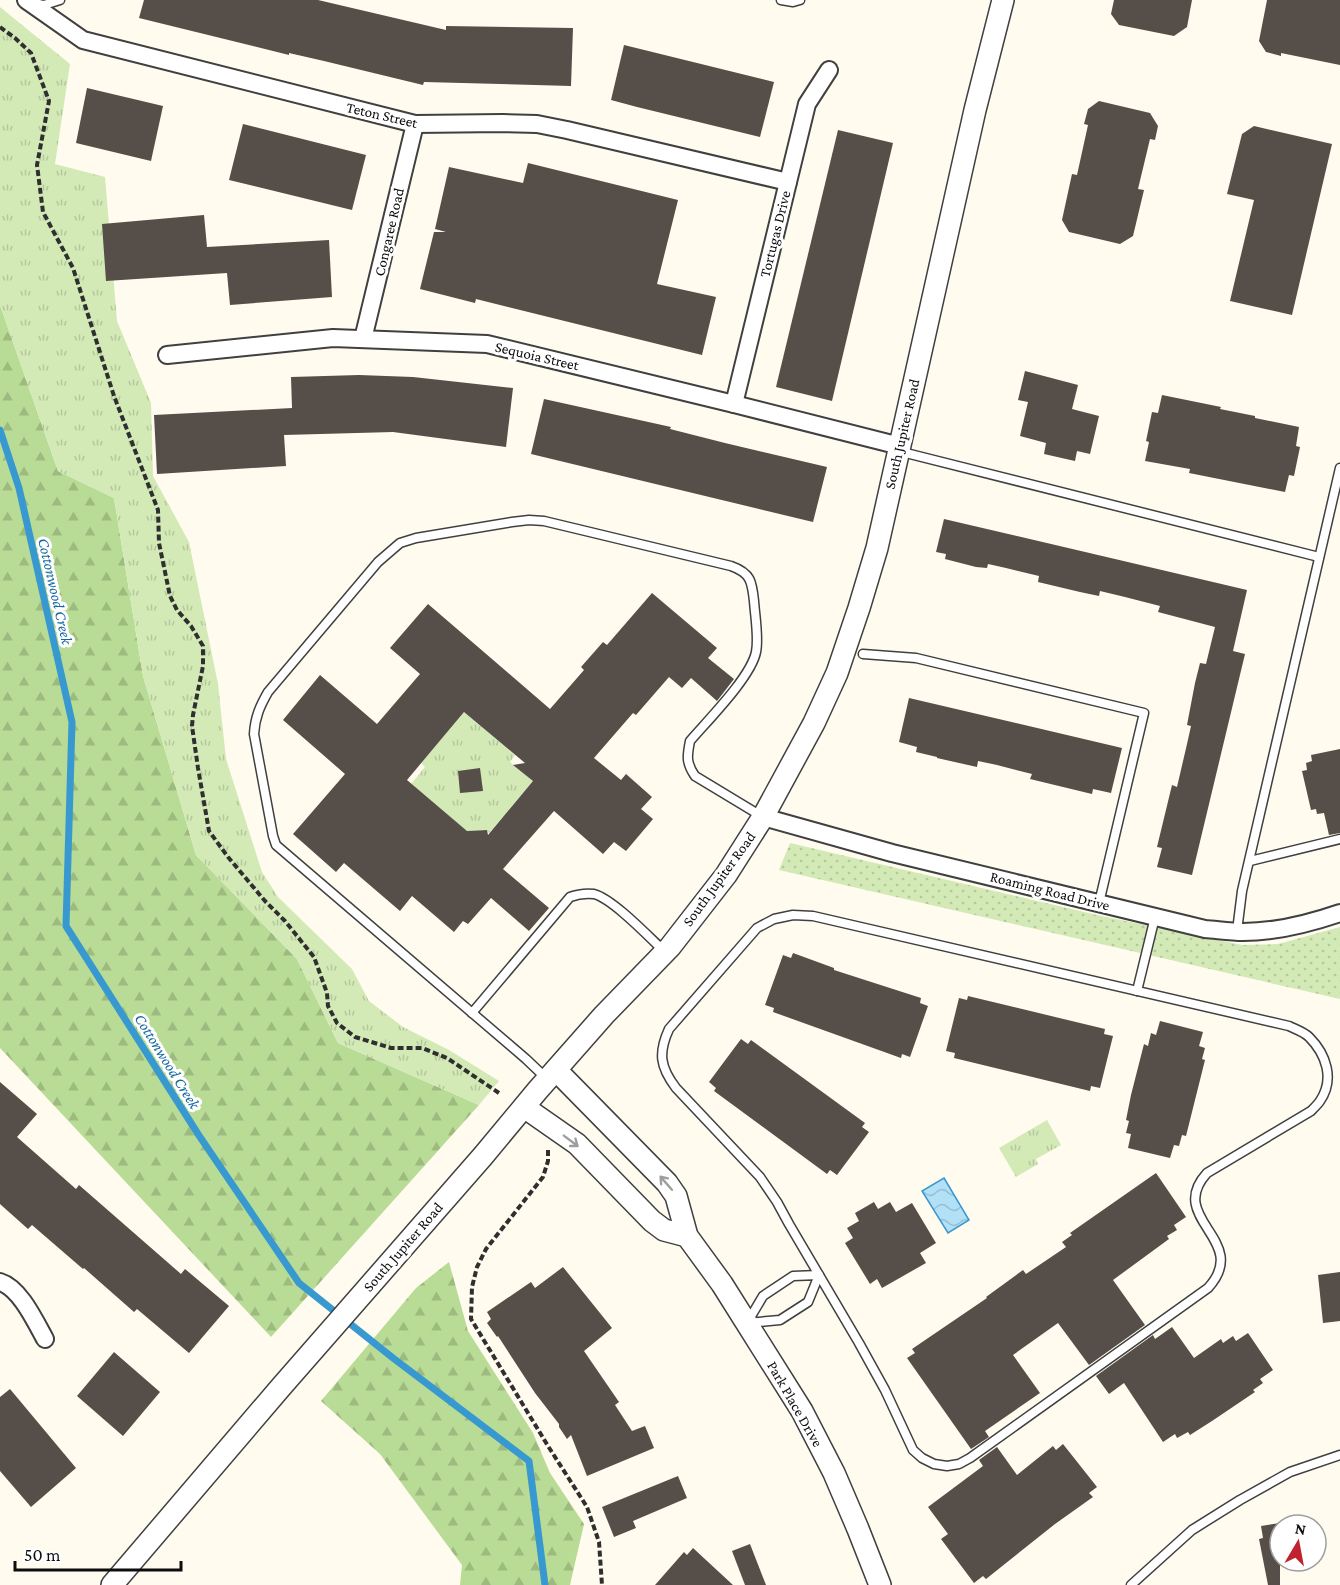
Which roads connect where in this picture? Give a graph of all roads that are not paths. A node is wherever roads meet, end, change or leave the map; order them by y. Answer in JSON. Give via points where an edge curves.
{"nodes":[{"id":1,"x":60,"y":0,"type":"edge"},
{"id":2,"x":781,"y":0,"type":"edge"},
{"id":3,"x":800,"y":0,"type":"edge"},
{"id":4,"x":1003,"y":0,"type":"edge"},
{"id":5,"x":28,"y":2,"type":"edge"},
{"id":6,"x":829,"y":70,"type":"dead end"},
{"id":7,"x":415,"y":124,"type":"junction"},
{"id":8,"x":788,"y":182,"type":"junction"},
{"id":9,"x":363,"y":339,"type":"junction"},
{"id":10,"x":167,"y":356,"type":"dead end"},
{"id":11,"x":734,"y":404,"type":"junction"},
{"id":12,"x":899,"y":448,"type":"junction"},
{"id":13,"x":1340,"y":468,"type":"edge"},
{"id":14,"x":1319,"y":557,"type":"junction"},
{"id":15,"x":863,"y":654,"type":"dead end"},
{"id":16,"x":763,"y":817,"type":"junction"},
{"id":17,"x":1340,"y":839,"type":"edge"},
{"id":18,"x":1250,"y":861,"type":"junction"},
{"id":19,"x":1099,"y":903,"type":"junction"},
{"id":20,"x":1340,"y":914,"type":"edge"},
{"id":21,"x":1155,"y":917,"type":"junction"},
{"id":22,"x":1237,"y":931,"type":"junction"},
{"id":23,"x":665,"y":952,"type":"junction"},
{"id":24,"x":1137,"y":991,"type":"junction"},
{"id":25,"x":472,"y":1013,"type":"junction"},
{"id":26,"x":552,"y":1075,"type":"junction"},
{"id":27,"x":524,"y":1107,"type":"junction"},
{"id":28,"x":687,"y":1236,"type":"junction"},
{"id":29,"x":819,"y":1275,"type":"junction"},
{"id":30,"x":0,"y":1282,"type":"edge"},
{"id":31,"x":747,"y":1323,"type":"junction"},
{"id":32,"x":45,"y":1339,"type":"dead end"},
{"id":33,"x":1340,"y":1455,"type":"edge"},
{"id":34,"x":112,"y":1585,"type":"edge"},
{"id":35,"x":880,"y":1585,"type":"edge"},
{"id":36,"x":1131,"y":1585,"type":"edge"}],
"edges":[{"from":1,"to":5,"type":"lane","via":[[44,5]]},
{"from":2,"to":3,"type":"lane"},
{"from":4,"to":12,"type":"street","name":"South Jupiter Road"},
{"from":5,"to":7,"type":"street","name":"Teton Street","via":[[83,40]]},
{"from":6,"to":8,"type":"street","name":"Tortugas Drive","via":[[807,104]]},
{"from":7,"to":8,"type":"street","name":"Teton Street","via":[[537,124]]},
{"from":7,"to":9,"type":"street","name":"Congaree Road"},
{"from":8,"to":11,"type":"street","name":"Tortugas Drive"},
{"from":9,"to":10,"type":"street","name":"Sequoia Street","via":[[333,338]]},
{"from":9,"to":11,"type":"street","name":"Sequoia Street","via":[[487,344]]},
{"from":11,"to":12,"type":"street","name":"Sequoia Street"},
{"from":12,"to":14,"type":"lane"},
{"from":12,"to":16,"type":"street","name":"South Jupiter Road","via":[[877,548],[837,673]]},
{"from":13,"to":14,"type":"lane"},
{"from":14,"to":18,"type":"lane"},
{"from":15,"to":19,"type":"lane","via":[[916,658],[1144,713]]},
{"from":16,"to":19,"type":"street","name":"Roaming Road Drive"},
{"from":16,"to":23,"type":"street","name":"South Jupiter Road","via":[[726,875]]},
{"from":16,"to":25,"type":"lane","via":[[695,776],[688,766],[690,741],[754,663],[757,649],[752,584],[741,569],[543,520],[400,543],[378,562],[268,692],[259,706],[254,734],[276,845]]},
{"from":17,"to":18,"type":"lane"},
{"from":18,"to":22,"type":"lane"},
{"from":19,"to":21,"type":"street","name":"Roaming Road Drive"},
{"from":20,"to":22,"type":"street","name":"Roaming Road Drive","via":[[1284,929]]},
{"from":21,"to":22,"type":"street","name":"Roaming Road Drive","via":[[1205,929]]},
{"from":21,"to":24,"type":"lane"},
{"from":23,"to":25,"type":"lane","via":[[611,903],[580,893],[570,897]]},
{"from":23,"to":26,"type":"street","name":"South Jupiter Road"},
{"from":24,"to":29,"type":"lane","via":[[813,916],[774,919],[757,928],[669,1029],[662,1044],[662,1060],[666,1075],[676,1088],[760,1177]]},
{"from":24,"to":29,"type":"lane","via":[[1288,1026],[1309,1037],[1325,1059],[1327,1087],[1311,1111],[1200,1180],[1196,1190],[1197,1211],[1215,1239],[1222,1259],[1208,1288],[970,1458],[946,1466],[934,1464],[913,1450],[885,1390]]},
{"from":25,"to":26,"type":"lane"},
{"from":26,"to":27,"type":"street","name":"South Jupiter Road"},
{"from":28,"to":26,"type":"street","name":"Park Place Drive","one_way":true,"via":[[676,1196],[667,1183]]},
{"from":27,"to":28,"type":"street","one_way":true,"via":[[577,1144],[652,1221],[664,1230]]},
{"from":27,"to":34,"type":"street","name":"South Jupiter Road"},
{"from":28,"to":31,"type":"street","name":"Park Place Drive"},
{"from":29,"to":31,"type":"lane","via":[[793,1276],[763,1296]]},
{"from":29,"to":31,"type":"lane","via":[[808,1302],[780,1320]]},
{"from":30,"to":32,"type":"street","via":[[19,1295]]},
{"from":31,"to":35,"type":"street","name":"Park Place Drive","via":[[834,1473]]},
{"from":33,"to":36,"type":"lane","via":[[1290,1472],[1230,1506],[1192,1530]]}]}
